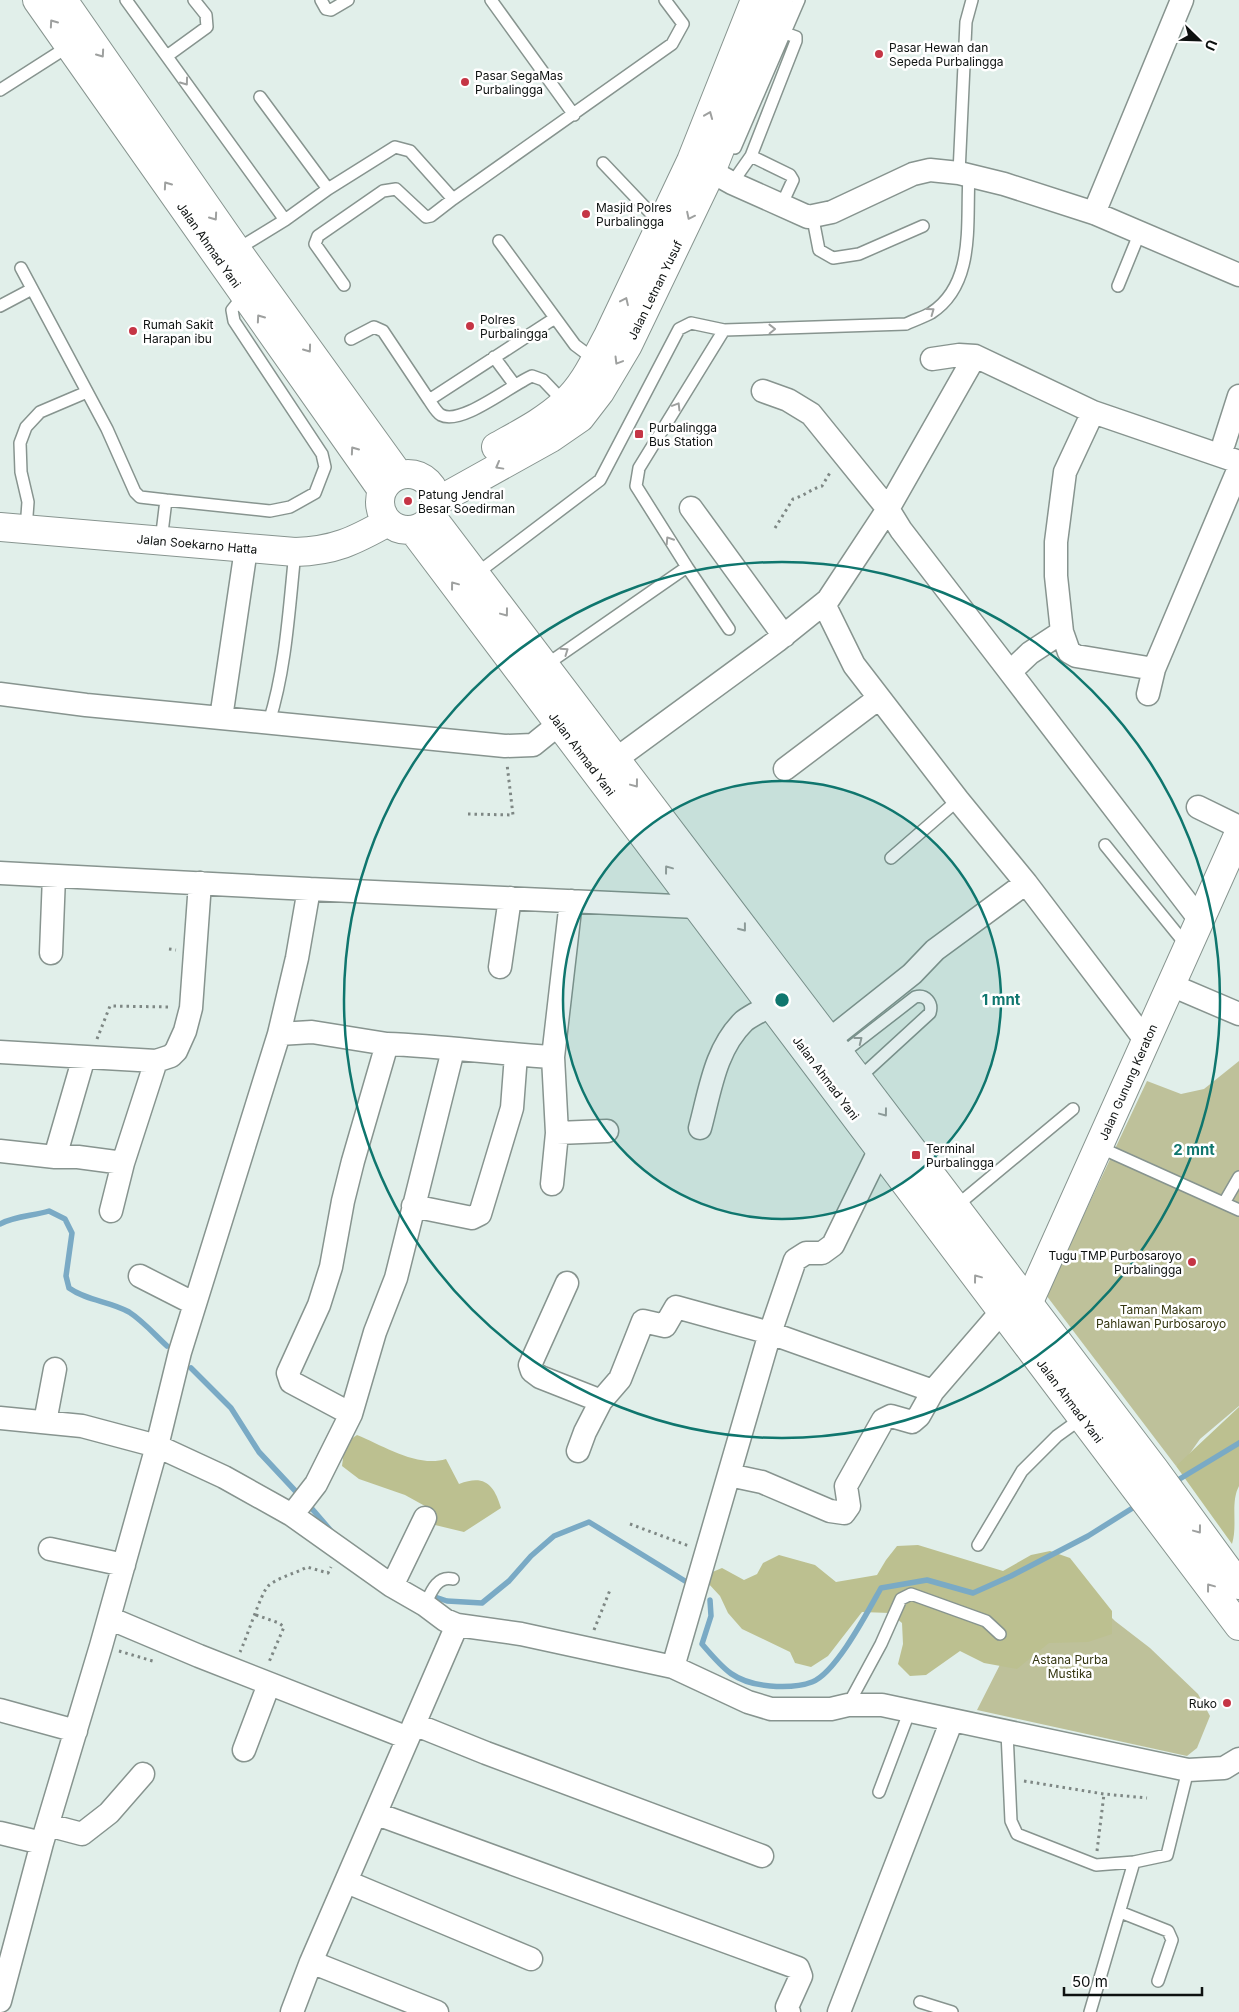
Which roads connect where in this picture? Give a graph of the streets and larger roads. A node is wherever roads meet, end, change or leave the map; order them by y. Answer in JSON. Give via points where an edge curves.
{"nodes":[{"id":1,"x":37,"y":0,"type":"edge"},
{"id":2,"x":63,"y":0,"type":"edge"},
{"id":3,"x":754,"y":0,"type":"edge"},
{"id":4,"x":779,"y":0,"type":"edge"},
{"id":5,"x":1182,"y":0,"type":"edge"},
{"id":6,"x":718,"y":170,"type":"junction"},
{"id":7,"x":1094,"y":212,"type":"junction"},
{"id":8,"x":228,"y":255,"type":"junction"},
{"id":9,"x":1239,"y":275,"type":"edge"},
{"id":10,"x":975,"y":356,"type":"junction"},
{"id":11,"x":932,"y":359,"type":"dead end"},
{"id":12,"x":1016,"y":361,"type":"dead end"},
{"id":13,"x":763,"y":391,"type":"dead end"},
{"id":14,"x":1239,"y":396,"type":"edge"},
{"id":15,"x":572,"y":410,"type":"junction"},
{"id":16,"x":1093,"y":412,"type":"junction"},
{"id":17,"x":1231,"y":445,"type":"edge"},
{"id":18,"x":1239,"y":462,"type":"edge"},
{"id":19,"x":1239,"y":468,"type":"edge"},
{"id":20,"x":391,"y":482,"type":"junction"},
{"id":21,"x":691,"y":508,"type":"dead end"},
{"id":22,"x":888,"y":509,"type":"junction"},
{"id":23,"x":420,"y":511,"type":"junction"},
{"id":24,"x":20,"y":518,"type":"edge"},
{"id":25,"x":246,"y":549,"type":"junction"},
{"id":26,"x":824,"y":604,"type":"junction"},
{"id":27,"x":1062,"y":632,"type":"junction"},
{"id":28,"x":784,"y":636,"type":"junction"},
{"id":29,"x":1154,"y":670,"type":"junction"},
{"id":30,"x":535,"y":672,"type":"junction"},
{"id":31,"x":1010,"y":672,"type":"junction"},
{"id":32,"x":0,"y":694,"type":"edge"},
{"id":33,"x":1148,"y":694,"type":"dead end"},
{"id":34,"x":879,"y":698,"type":"junction"},
{"id":35,"x":221,"y":718,"type":"junction"},
{"id":36,"x":559,"y":724,"type":"junction"},
{"id":37,"x":616,"y":759,"type":"junction"},
{"id":38,"x":785,"y":769,"type":"dead end"},
{"id":39,"x":1198,"y":807,"type":"dead end"},
{"id":40,"x":1239,"y":827,"type":"edge"},
{"id":41,"x":1239,"y":833,"type":"edge"},
{"id":42,"x":0,"y":873,"type":"edge"},
{"id":43,"x":54,"y":876,"type":"junction"},
{"id":44,"x":200,"y":883,"type":"junction"},
{"id":45,"x":1026,"y":883,"type":"junction"},
{"id":46,"x":308,"y":889,"type":"junction"},
{"id":47,"x":510,"y":898,"type":"junction"},
{"id":48,"x":571,"y":901,"type":"junction"},
{"id":49,"x":709,"y":903,"type":"junction"},
{"id":50,"x":1200,"y":920,"type":"junction"},
{"id":51,"x":51,"y":953,"type":"dead end"},
{"id":52,"x":500,"y":967,"type":"dead end"},
{"id":53,"x":1171,"y":984,"type":"junction"},
{"id":54,"x":771,"y":1005,"type":"junction"},
{"id":55,"x":1239,"y":1014,"type":"edge"},
{"id":56,"x":279,"y":1034,"type":"junction"},
{"id":57,"x":1146,"y":1041,"type":"junction"},
{"id":58,"x":388,"y":1044,"type":"junction"},
{"id":59,"x":453,"y":1050,"type":"junction"},
{"id":60,"x":0,"y":1052,"type":"edge"},
{"id":61,"x":516,"y":1055,"type":"junction"},
{"id":62,"x":830,"y":1056,"type":"junction"},
{"id":63,"x":84,"y":1057,"type":"junction"},
{"id":64,"x":553,"y":1057,"type":"junction"},
{"id":65,"x":156,"y":1061,"type":"junction"},
{"id":66,"x":849,"y":1087,"type":"junction"},
{"id":67,"x":700,"y":1128,"type":"dead end"},
{"id":68,"x":607,"y":1131,"type":"dead end"},
{"id":69,"x":557,"y":1134,"type":"junction"},
{"id":70,"x":880,"y":1149,"type":"junction"},
{"id":71,"x":0,"y":1151,"type":"edge"},
{"id":72,"x":55,"y":1157,"type":"junction"},
{"id":73,"x":123,"y":1162,"type":"junction"},
{"id":74,"x":552,"y":1184,"type":"dead end"},
{"id":75,"x":413,"y":1206,"type":"junction"},
{"id":76,"x":111,"y":1211,"type":"dead end"},
{"id":77,"x":140,"y":1276,"type":"dead end"},
{"id":78,"x":567,"y":1283,"type":"dead end"},
{"id":79,"x":195,"y":1304,"type":"junction"},
{"id":80,"x":1028,"y":1304,"type":"junction"},
{"id":81,"x":1009,"y":1320,"type":"junction"},
{"id":82,"x":770,"y":1333,"type":"junction"},
{"id":83,"x":55,"y":1369,"type":"dead end"},
{"id":84,"x":932,"y":1391,"type":"junction"},
{"id":85,"x":601,"y":1401,"type":"junction"},
{"id":86,"x":351,"y":1414,"type":"junction"},
{"id":87,"x":0,"y":1418,"type":"edge"},
{"id":88,"x":45,"y":1422,"type":"junction"},
{"id":89,"x":157,"y":1446,"type":"junction"},
{"id":90,"x":578,"y":1451,"type":"dead end"},
{"id":91,"x":729,"y":1475,"type":"junction"},
{"id":92,"x":1152,"y":1489,"type":"junction"},
{"id":93,"x":295,"y":1511,"type":"junction"},
{"id":94,"x":425,"y":1518,"type":"dead end"},
{"id":95,"x":50,"y":1549,"type":"dead end"},
{"id":96,"x":124,"y":1565,"type":"junction"},
{"id":97,"x":395,"y":1581,"type":"junction"},
{"id":98,"x":1239,"y":1585,"type":"edge"},
{"id":99,"x":109,"y":1618,"type":"junction"},
{"id":100,"x":457,"y":1625,"type":"junction"},
{"id":101,"x":1239,"y":1626,"type":"edge"},
{"id":102,"x":674,"y":1667,"type":"junction"},
{"id":103,"x":268,"y":1676,"type":"junction"},
{"id":104,"x":0,"y":1710,"type":"edge"},
{"id":105,"x":952,"y":1720,"type":"junction"},
{"id":106,"x":76,"y":1731,"type":"junction"},
{"id":107,"x":411,"y":1731,"type":"junction"},
{"id":108,"x":244,"y":1750,"type":"dead end"},
{"id":109,"x":1239,"y":1759,"type":"edge"},
{"id":110,"x":143,"y":1774,"type":"dead end"},
{"id":111,"x":377,"y":1814,"type":"junction"},
{"id":112,"x":0,"y":1834,"type":"edge"},
{"id":113,"x":45,"y":1834,"type":"junction"},
{"id":114,"x":762,"y":1856,"type":"dead end"},
{"id":115,"x":347,"y":1882,"type":"junction"},
{"id":116,"x":531,"y":1959,"type":"dead end"},
{"id":117,"x":311,"y":1962,"type":"junction"},
{"id":118,"x":0,"y":2001,"type":"edge"},
{"id":119,"x":292,"y":2012,"type":"edge"},
{"id":120,"x":437,"y":2012,"type":"edge"},
{"id":121,"x":789,"y":2012,"type":"edge"},
{"id":122,"x":839,"y":2012,"type":"edge"}],
"edges":[{"from":8,"to":1,"type":"main road","name":"Jalan Ahmad Yani","one_way":true},
{"from":2,"to":8,"type":"main road","name":"Jalan Ahmad Yani","one_way":true},
{"from":6,"to":3,"type":"main road","name":"Jalan Letnan Yusuf","one_way":true},
{"from":4,"to":6,"type":"main road","name":"Jalan Letnan Yusuf"},
{"from":5,"to":7,"type":"street"},
{"from":6,"to":7,"type":"street","via":[[781,206],[808,217],[832,212],[913,174],[930,170],[1004,184]]},
{"from":6,"to":15,"type":"main road","name":"Jalan Letnan Yusuf","one_way":true,"via":[[600,392]]},
{"from":15,"to":6,"type":"main road","name":"Jalan Letnan Yusuf","one_way":true,"via":[[582,382],[608,336],[661,224]]},
{"from":7,"to":9,"type":"street"},
{"from":8,"to":20,"type":"main road","name":"Jalan Ahmad Yani","one_way":true},
{"from":20,"to":8,"type":"main road","name":"Jalan Ahmad Yani","one_way":true,"via":[[244,295]]},
{"from":10,"to":11,"type":"street"},
{"from":10,"to":16,"type":"street"},
{"from":10,"to":22,"type":"street"},
{"from":12,"to":17,"type":"street","via":[[1116,410],[1193,437]]},
{"from":13,"to":22,"type":"street","via":[[788,400],[811,414]]},
{"from":14,"to":17,"type":"street"},
{"from":15,"to":23,"type":"main road","name":"Jalan Letnan Yusuf","via":[[525,431]]},
{"from":16,"to":18,"type":"street"},
{"from":16,"to":27,"type":"street","via":[[1065,472],[1056,542]]},
{"from":19,"to":29,"type":"street"},
{"from":20,"to":23,"type":"main road","via":[[416,474]]},
{"from":20,"to":23,"type":"main road","via":[[380,504]]},
{"from":21,"to":28,"type":"street"},
{"from":22,"to":26,"type":"street"},
{"from":22,"to":31,"type":"street"},
{"from":23,"to":25,"type":"main road","name":"Jalan Soekarno Hatta","via":[[342,546],[322,551]]},
{"from":30,"to":23,"type":"main road","name":"Jalan Ahmad Yani","one_way":true},
{"from":23,"to":30,"type":"main road","name":"Jalan Ahmad Yani","one_way":true,"via":[[476,574]]},
{"from":24,"to":25,"type":"main road","name":"Jalan Soekarno Hatta","via":[[162,534]]},
{"from":25,"to":35,"type":"street"},
{"from":26,"to":28,"type":"street"},
{"from":26,"to":34,"type":"street","via":[[854,665]]},
{"from":27,"to":29,"type":"street","via":[[1069,652],[1076,656]]},
{"from":27,"to":31,"type":"street","via":[[1030,653]]},
{"from":28,"to":37,"type":"street"},
{"from":29,"to":33,"type":"street"},
{"from":30,"to":36,"type":"main road","name":"Jalan Ahmad Yani"},
{"from":30,"to":37,"type":"main road","name":"Jalan Ahmad Yani"},
{"from":31,"to":50,"type":"street"},
{"from":32,"to":35,"type":"street"},
{"from":34,"to":38,"type":"street"},
{"from":34,"to":45,"type":"street"},
{"from":35,"to":36,"type":"street","via":[[505,746],[533,745]]},
{"from":49,"to":36,"type":"main road","name":"Jalan Ahmad Yani","one_way":true},
{"from":37,"to":49,"type":"main road","name":"Jalan Ahmad Yani","one_way":true},
{"from":39,"to":40,"type":"street"},
{"from":41,"to":50,"type":"main road","name":"Jalan Gunung Keraton"},
{"from":42,"to":43,"type":"street"},
{"from":43,"to":44,"type":"street"},
{"from":43,"to":51,"type":"street"},
{"from":44,"to":46,"type":"street"},
{"from":44,"to":65,"type":"street","via":[[191,1008],[186,1031],[176,1051]]},
{"from":45,"to":57,"type":"street"},
{"from":45,"to":62,"type":"street","via":[[935,950]]},
{"from":46,"to":47,"type":"street"},
{"from":46,"to":56,"type":"street","via":[[297,958]]},
{"from":47,"to":48,"type":"street"},
{"from":47,"to":52,"type":"street"},
{"from":48,"to":49,"type":"street"},
{"from":48,"to":64,"type":"street"},
{"from":49,"to":54,"type":"main road","name":"Jalan Ahmad Yani"},
{"from":49,"to":62,"type":"main road","name":"Jalan Ahmad Yani","one_way":true},
{"from":50,"to":53,"type":"main road","name":"Jalan Gunung Keraton"},
{"from":53,"to":55,"type":"street"},
{"from":53,"to":57,"type":"main road","name":"Jalan Gunung Keraton"},
{"from":54,"to":62,"type":"main road","name":"Jalan Ahmad Yani"},
{"from":54,"to":67,"type":"street","via":[[746,1020],[727,1040]]},
{"from":56,"to":58,"type":"street","via":[[312,1032]]},
{"from":56,"to":79,"type":"street"},
{"from":57,"to":80,"type":"main road","name":"Jalan Gunung Keraton"},
{"from":58,"to":59,"type":"street","via":[[429,1045]]},
{"from":58,"to":86,"type":"street","via":[[353,1161],[319,1305],[288,1373],[291,1382]]},
{"from":59,"to":61,"type":"street"},
{"from":59,"to":75,"type":"street"},
{"from":60,"to":63,"type":"street"},
{"from":61,"to":64,"type":"street"},
{"from":61,"to":75,"type":"street","via":[[512,1108],[480,1214],[472,1218]]},
{"from":62,"to":66,"type":"main road","name":"Jalan Ahmad Yani"},
{"from":63,"to":65,"type":"street"},
{"from":63,"to":72,"type":"street"},
{"from":64,"to":69,"type":"street"},
{"from":65,"to":73,"type":"street"},
{"from":66,"to":70,"type":"main road","name":"Jalan Ahmad Yani"},
{"from":66,"to":80,"type":"main road","name":"Jalan Ahmad Yani","one_way":true,"via":[[955,1207]]},
{"from":68,"to":69,"type":"street"},
{"from":69,"to":74,"type":"street"},
{"from":81,"to":70,"type":"main road","name":"Jalan Ahmad Yani","one_way":true},
{"from":70,"to":82,"type":"street","via":[[833,1245],[822,1253],[806,1253],[795,1260]]},
{"from":71,"to":72,"type":"street"},
{"from":72,"to":73,"type":"street"},
{"from":73,"to":76,"type":"street"},
{"from":75,"to":86,"type":"street","via":[[396,1278],[375,1332]]},
{"from":77,"to":79,"type":"street"},
{"from":78,"to":85,"type":"street","via":[[530,1365],[540,1377]]},
{"from":79,"to":89,"type":"street"},
{"from":80,"to":81,"type":"main road","name":"Jalan Gunung Keraton"},
{"from":80,"to":92,"type":"main road","name":"Jalan Ahmad Yani"},
{"from":81,"to":84,"type":"street"},
{"from":81,"to":92,"type":"main road","name":"Jalan Ahmad Yani","via":[[1082,1418]]},
{"from":82,"to":84,"type":"street"},
{"from":82,"to":85,"type":"street","via":[[676,1307],[665,1326],[643,1321],[620,1379]]},
{"from":82,"to":91,"type":"street"},
{"from":83,"to":88,"type":"street"},
{"from":84,"to":91,"type":"street","via":[[919,1416],[912,1422],[891,1416],[883,1420],[846,1486],[849,1506],[844,1513],[830,1511],[762,1482]]},
{"from":85,"to":90,"type":"street"},
{"from":86,"to":93,"type":"street","via":[[316,1484]]},
{"from":87,"to":88,"type":"street"},
{"from":88,"to":89,"type":"street","via":[[98,1430]]},
{"from":89,"to":93,"type":"street"},
{"from":89,"to":96,"type":"street"},
{"from":91,"to":102,"type":"street"},
{"from":92,"to":98,"type":"main road","name":"Jalan Ahmad Yani","one_way":true},
{"from":101,"to":92,"type":"main road","name":"Jalan Ahmad Yani","one_way":true},
{"from":93,"to":97,"type":"street","via":[[339,1548]]},
{"from":94,"to":97,"type":"street"},
{"from":95,"to":96,"type":"street"},
{"from":96,"to":99,"type":"street"},
{"from":97,"to":100,"type":"street","via":[[428,1599],[445,1620]]},
{"from":99,"to":103,"type":"street"},
{"from":99,"to":106,"type":"street"},
{"from":100,"to":102,"type":"street","via":[[521,1634]]},
{"from":100,"to":107,"type":"street"},
{"from":102,"to":105,"type":"street","via":[[748,1702],[771,1708],[830,1709],[848,1705],[882,1705]]},
{"from":103,"to":107,"type":"street"},
{"from":103,"to":108,"type":"street"},
{"from":104,"to":106,"type":"street"},
{"from":105,"to":109,"type":"street","via":[[1188,1770],[1224,1768]]},
{"from":105,"to":122,"type":"street"},
{"from":106,"to":113,"type":"street"},
{"from":107,"to":111,"type":"street"},
{"from":107,"to":114,"type":"street","via":[[486,1753]]},
{"from":110,"to":113,"type":"street","via":[[109,1813],[82,1834]]},
{"from":111,"to":115,"type":"street"},
{"from":111,"to":121,"type":"street","via":[[798,1968],[800,1976],[787,2007]]},
{"from":112,"to":113,"type":"street"},
{"from":113,"to":118,"type":"street"},
{"from":115,"to":116,"type":"street"},
{"from":115,"to":117,"type":"street"},
{"from":117,"to":119,"type":"street"},
{"from":117,"to":120,"type":"street"}]}
